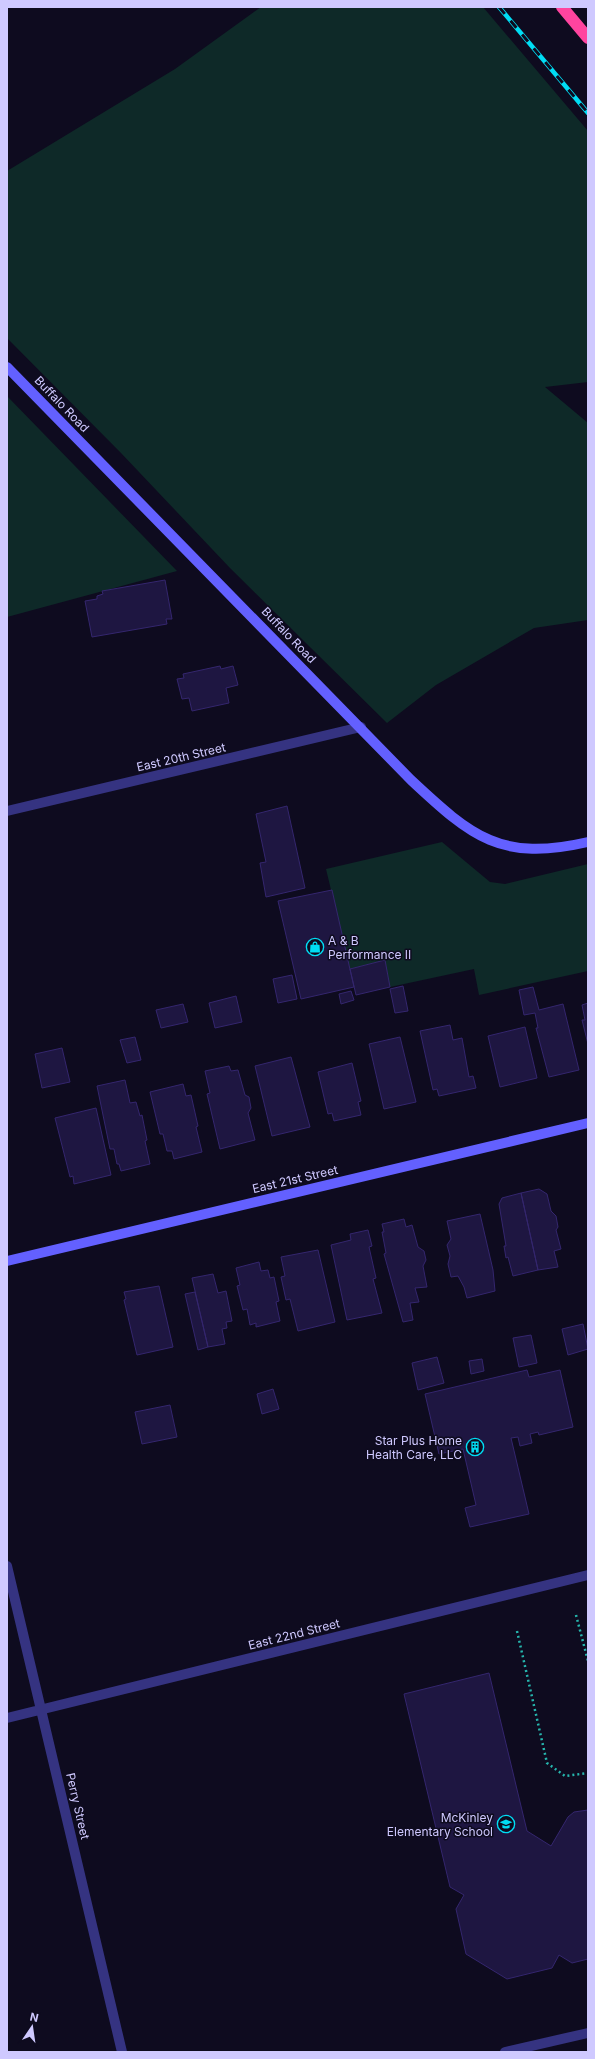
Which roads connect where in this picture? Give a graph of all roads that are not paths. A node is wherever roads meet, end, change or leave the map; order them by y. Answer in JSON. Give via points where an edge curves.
{"nodes":[{"id":1,"x":562,"y":7,"type":"edge"},
{"id":2,"x":588,"y":38,"type":"edge"},
{"id":3,"x":7,"y":367,"type":"edge"},
{"id":4,"x":361,"y":727,"type":"junction"},
{"id":5,"x":7,"y":811,"type":"edge"},
{"id":6,"x":588,"y":842,"type":"edge"},
{"id":7,"x":588,"y":1123,"type":"edge"},
{"id":8,"x":7,"y":1261,"type":"edge"},
{"id":9,"x":7,"y":1566,"type":"edge"},
{"id":10,"x":588,"y":1575,"type":"edge"},
{"id":11,"x":41,"y":1709,"type":"junction"},
{"id":12,"x":7,"y":1718,"type":"edge"},
{"id":13,"x":588,"y":2033,"type":"edge"},
{"id":14,"x":122,"y":2052,"type":"edge"},
{"id":15,"x":505,"y":2052,"type":"edge"}],
"edges":[{"from":1,"to":2,"type":"highway"},
{"from":3,"to":4,"type":"main road","name":"Buffalo Road"},
{"from":4,"to":5,"type":"street","name":"East 20th Street"},
{"from":4,"to":6,"type":"main road","name":"Buffalo Road","via":[[442,810],[471,832],[499,844],[529,850],[560,848]]},
{"from":7,"to":8,"type":"main road","name":"East 21st Street"},
{"from":9,"to":11,"type":"street","name":"Perry Street"},
{"from":10,"to":11,"type":"street","name":"East 22nd Street"},
{"from":11,"to":12,"type":"street","name":"East 22nd Street"},
{"from":11,"to":14,"type":"street","name":"Perry Street"},
{"from":13,"to":15,"type":"street"}]}
